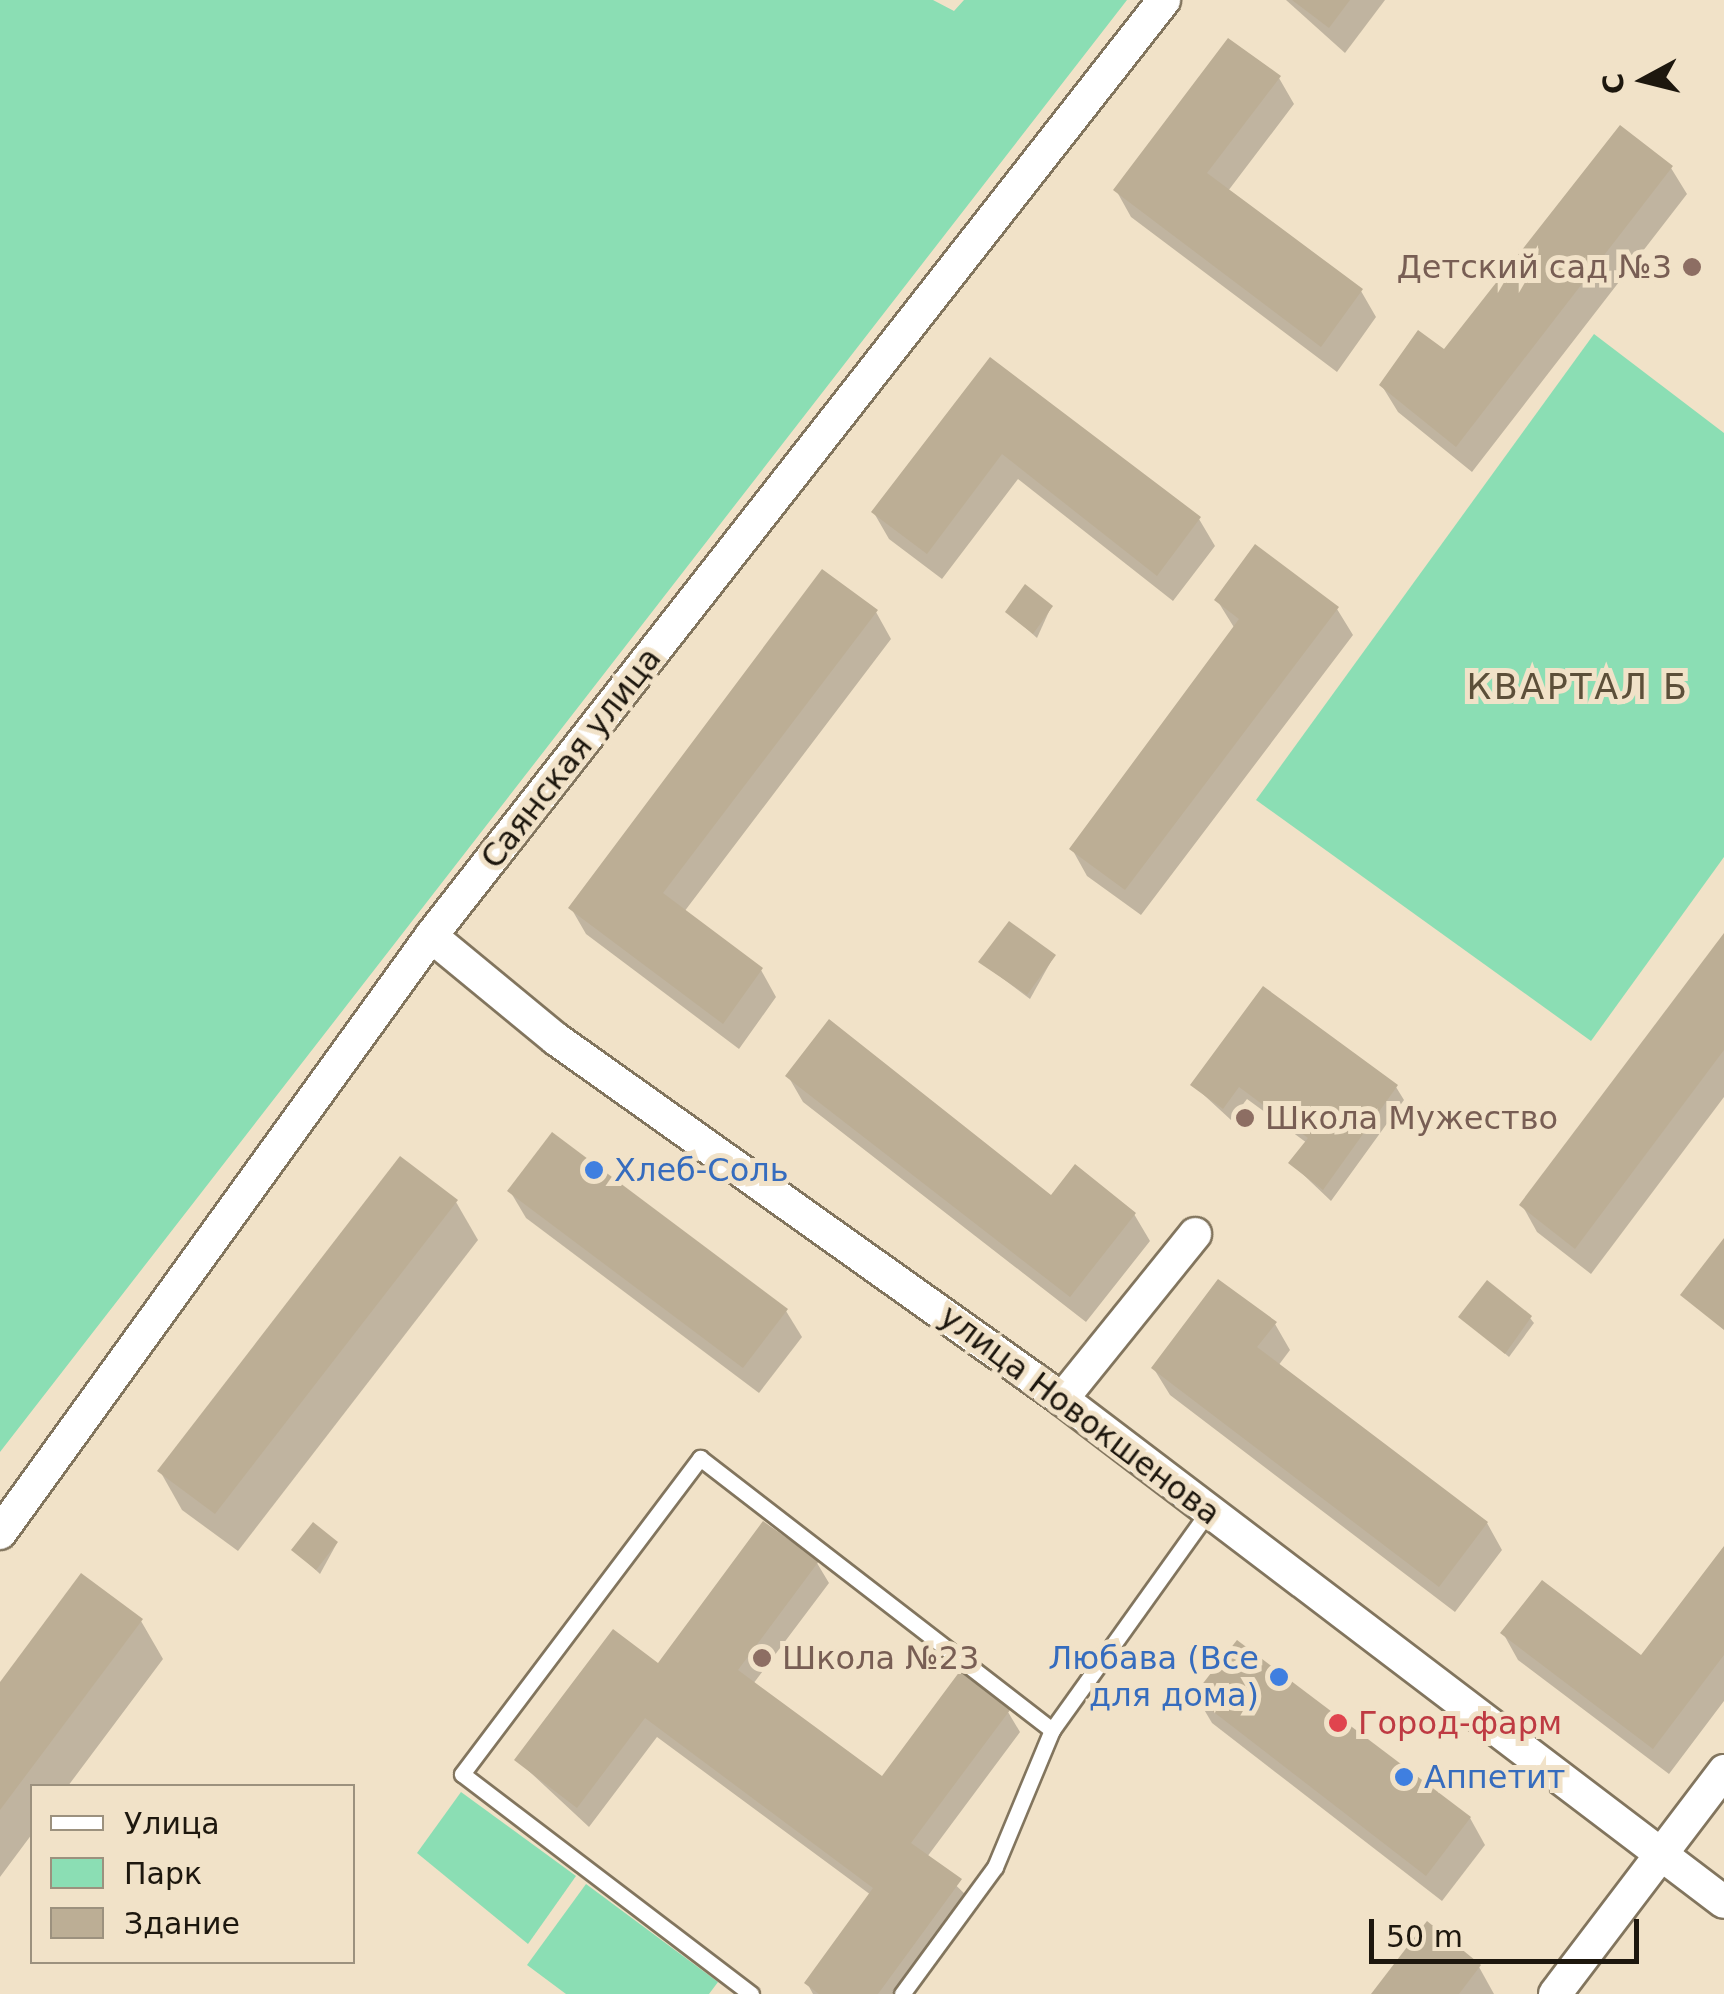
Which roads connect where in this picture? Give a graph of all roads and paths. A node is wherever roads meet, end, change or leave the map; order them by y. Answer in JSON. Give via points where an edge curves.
{"nodes":[{"id":1,"x":1164,"y":0,"type":"edge"},
{"id":2,"x":430,"y":936,"type":"junction"},
{"id":3,"x":1195,"y":1234,"type":"dead end"},
{"id":4,"x":1062,"y":1399,"type":"junction"},
{"id":5,"x":1208,"y":1512,"type":"junction"},
{"id":6,"x":0,"y":1532,"type":"edge"},
{"id":7,"x":1052,"y":1730,"type":"junction"},
{"id":8,"x":1724,"y":1771,"type":"edge"},
{"id":9,"x":1660,"y":1855,"type":"junction"},
{"id":10,"x":1724,"y":1902,"type":"edge"},
{"id":11,"x":750,"y":1994,"type":"edge"},
{"id":12,"x":902,"y":1994,"type":"edge"},
{"id":13,"x":1555,"y":1994,"type":"edge"}],
"edges":[{"from":1,"to":2,"type":"street","name":"Саянская улица"},
{"from":2,"to":4,"type":"street","name":"улица Новокшенова","via":[[556,1038]]},
{"from":2,"to":6,"type":"street","name":"Саянская улица"},
{"from":3,"to":4,"type":"street"},
{"from":4,"to":5,"type":"street","name":"улица Новокшенова"},
{"from":5,"to":7,"type":"lane"},
{"from":5,"to":9,"type":"street","name":"улица Новокшенова"},
{"from":7,"to":11,"type":"lane","via":[[700,1458],[462,1774]]},
{"from":7,"to":12,"type":"lane","via":[[995,1867]]},
{"from":8,"to":9,"type":"street"},
{"from":9,"to":10,"type":"street","name":"улица Новокшенова"},
{"from":9,"to":13,"type":"street"}]}
